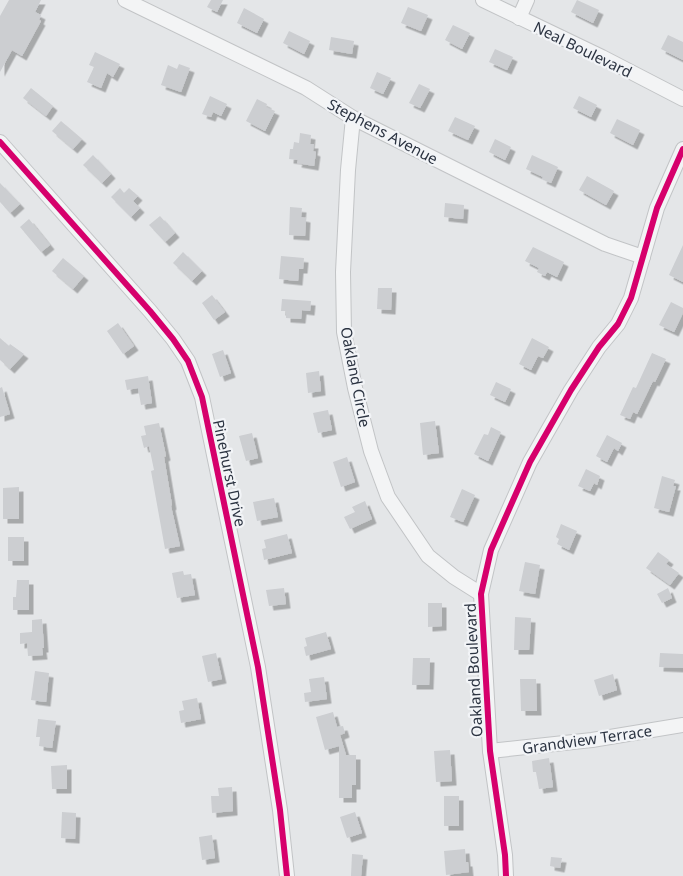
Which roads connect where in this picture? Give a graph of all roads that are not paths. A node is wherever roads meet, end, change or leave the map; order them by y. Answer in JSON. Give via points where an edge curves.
{"nodes":[{"id":1,"x":125,"y":0,"type":"edge"},
{"id":2,"x":483,"y":0,"type":"edge"},
{"id":3,"x":527,"y":0,"type":"edge"},
{"id":4,"x":519,"y":18,"type":"junction"},
{"id":5,"x":683,"y":99,"type":"edge"},
{"id":6,"x":353,"y":118,"type":"junction"},
{"id":7,"x":0,"y":142,"type":"edge"},
{"id":8,"x":682,"y":156,"type":"edge"},
{"id":9,"x":643,"y":257,"type":"junction"},
{"id":10,"x":481,"y":594,"type":"junction"},
{"id":11,"x":683,"y":725,"type":"edge"},
{"id":12,"x":490,"y":751,"type":"junction"},
{"id":13,"x":287,"y":876,"type":"edge"},
{"id":14,"x":506,"y":876,"type":"edge"}],
"edges":[{"from":1,"to":6,"type":"street","name":"Stephens Avenue","via":[[306,88]]},
{"from":2,"to":4,"type":"street","name":"Neal Boulevard"},
{"from":3,"to":4,"type":"street"},
{"from":4,"to":5,"type":"street","name":"Neal Boulevard"},
{"from":6,"to":9,"type":"street","name":"Stephens Avenue","via":[[605,244]]},
{"from":6,"to":10,"type":"street","name":"Oakland Circle","via":[[343,262],[344,332],[371,450],[388,497],[428,556]]},
{"from":7,"to":13,"type":"street","name":"Pinehurst Drive","via":[[167,332],[188,361],[202,397],[258,667]]},
{"from":8,"to":9,"type":"street","name":"Oakland Boulevard","via":[[657,208]]},
{"from":9,"to":10,"type":"street","name":"Oakland Boulevard","via":[[631,298],[618,324],[571,390],[530,462],[491,550]]},
{"from":10,"to":12,"type":"street","name":"Oakland Boulevard"},
{"from":11,"to":12,"type":"street","name":"Grandview Terrace","via":[[592,740]]},
{"from":12,"to":14,"type":"street","name":"Oakland Boulevard"}]}
